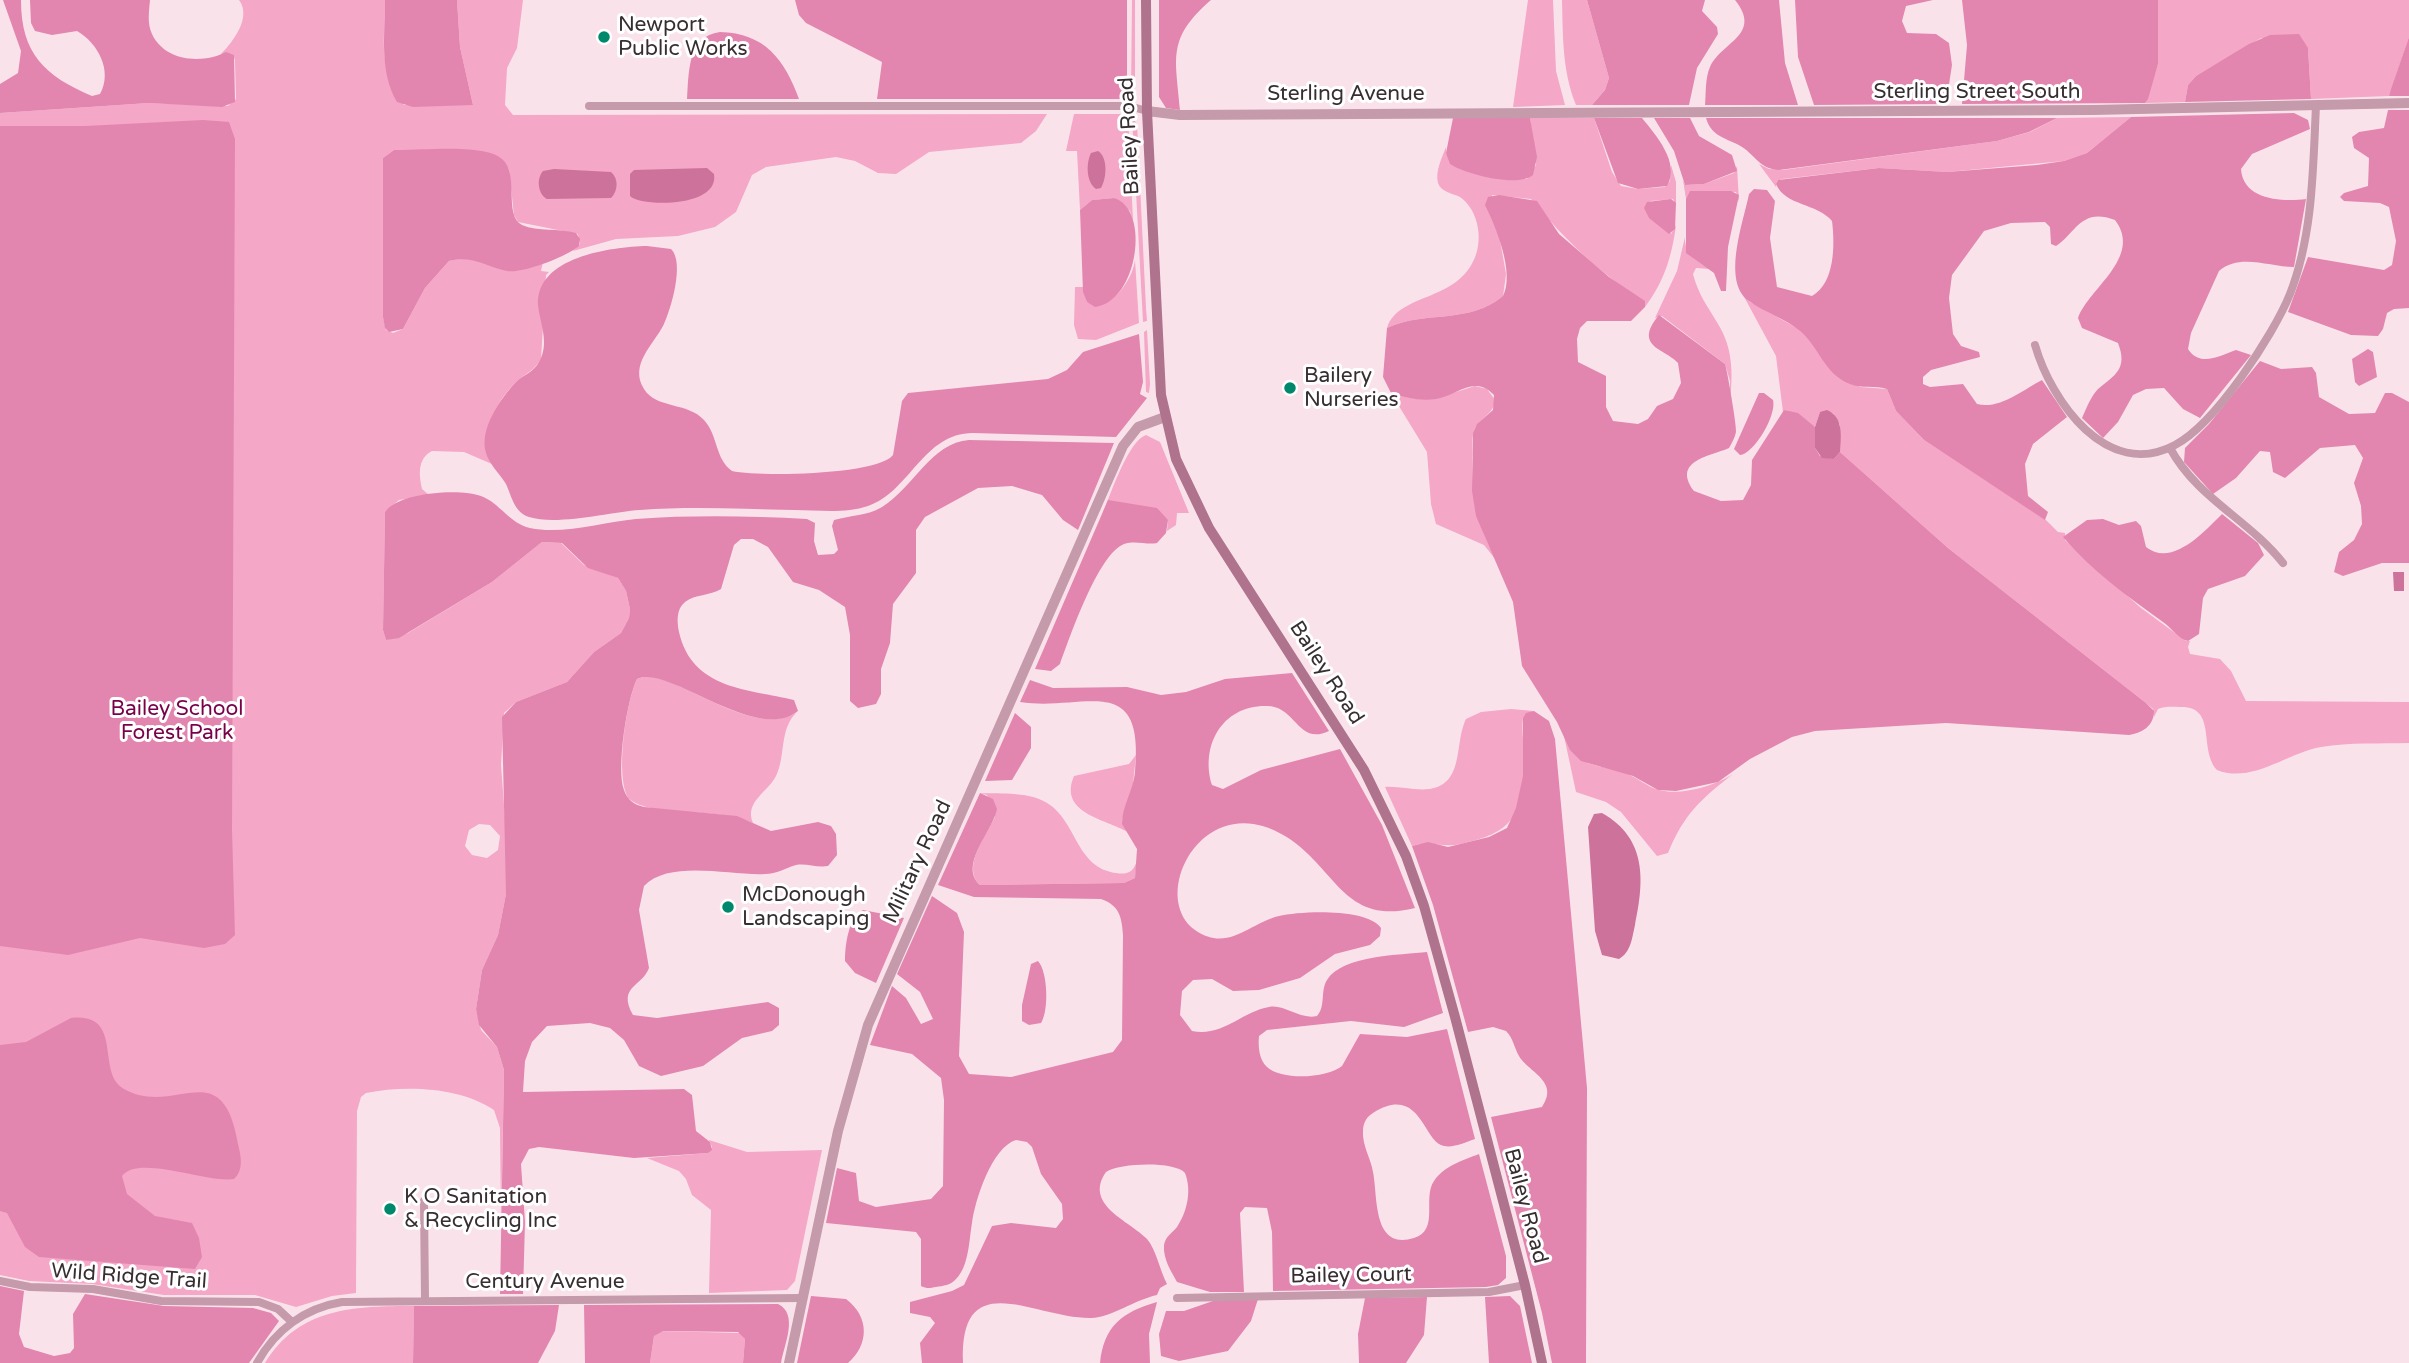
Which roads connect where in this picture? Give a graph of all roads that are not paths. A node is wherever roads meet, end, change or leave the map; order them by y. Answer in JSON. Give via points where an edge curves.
{"nodes":[{"id":1,"x":1146,"y":0,"type":"edge"},
{"id":2,"x":2409,"y":103,"type":"edge"},
{"id":3,"x":589,"y":106,"type":"dead end"},
{"id":4,"x":2316,"y":106,"type":"junction"},
{"id":5,"x":1147,"y":111,"type":"junction"},
{"id":6,"x":1545,"y":112,"type":"joint"},
{"id":7,"x":2035,"y":345,"type":"dead end"},
{"id":8,"x":1165,"y":417,"type":"junction"},
{"id":9,"x":2170,"y":448,"type":"junction"},
{"id":10,"x":2283,"y":562,"type":"dead end"},
{"id":11,"x":424,"y":1201,"type":"dead end"},
{"id":12,"x":0,"y":1281,"type":"edge"},
{"id":13,"x":1525,"y":1286,"type":"junction"},
{"id":14,"x":802,"y":1298,"type":"junction"},
{"id":15,"x":1177,"y":1298,"type":"dead end"},
{"id":16,"x":425,"y":1300,"type":"junction"},
{"id":17,"x":292,"y":1322,"type":"junction"},
{"id":18,"x":257,"y":1363,"type":"edge"},
{"id":19,"x":789,"y":1363,"type":"edge"},
{"id":20,"x":1542,"y":1363,"type":"edge"}],
"edges":[{"from":1,"to":5,"type":"main road","name":"Bailey Road"},
{"from":2,"to":4,"type":"street","name":"Sterling Street South"},
{"from":3,"to":5,"type":"street","via":[[1129,106]]},
{"from":4,"to":6,"type":"street","name":"Sterling Street South"},
{"from":4,"to":9,"type":"street","via":[[2309,220],[2288,298],[2248,368],[2199,426]]},
{"from":5,"to":6,"type":"street","name":"Sterling Avenue","via":[[1180,115]]},
{"from":5,"to":8,"type":"main road","name":"Bailey Road"},
{"from":7,"to":9,"type":"street","via":[[2044,373],[2093,438],[2128,452]]},
{"from":8,"to":13,"type":"main road","name":"Bailey Road","via":[[1182,477],[1199,511],[1348,742],[1402,845],[1428,920]]},
{"from":8,"to":14,"type":"street","name":"Military Road","via":[[1140,425],[1125,443],[883,985],[848,1088]]},
{"from":9,"to":10,"type":"street","via":[[2198,487],[2267,543]]},
{"from":11,"to":16,"type":"street"},
{"from":12,"to":17,"type":"street","name":"Wild Ridge Trail","via":[[93,1289],[161,1301],[256,1302],[278,1309]]},
{"from":13,"to":15,"type":"street","name":"Bailey Court","via":[[1489,1292]]},
{"from":13,"to":20,"type":"main road","name":"Bailey Road"},
{"from":14,"to":16,"type":"street","name":"Century Avenue"},
{"from":14,"to":19,"type":"street","name":"Military Road"},
{"from":16,"to":17,"type":"street","name":"Century Avenue","via":[[333,1303]]},
{"from":17,"to":18,"type":"street","via":[[272,1340]]}]}
